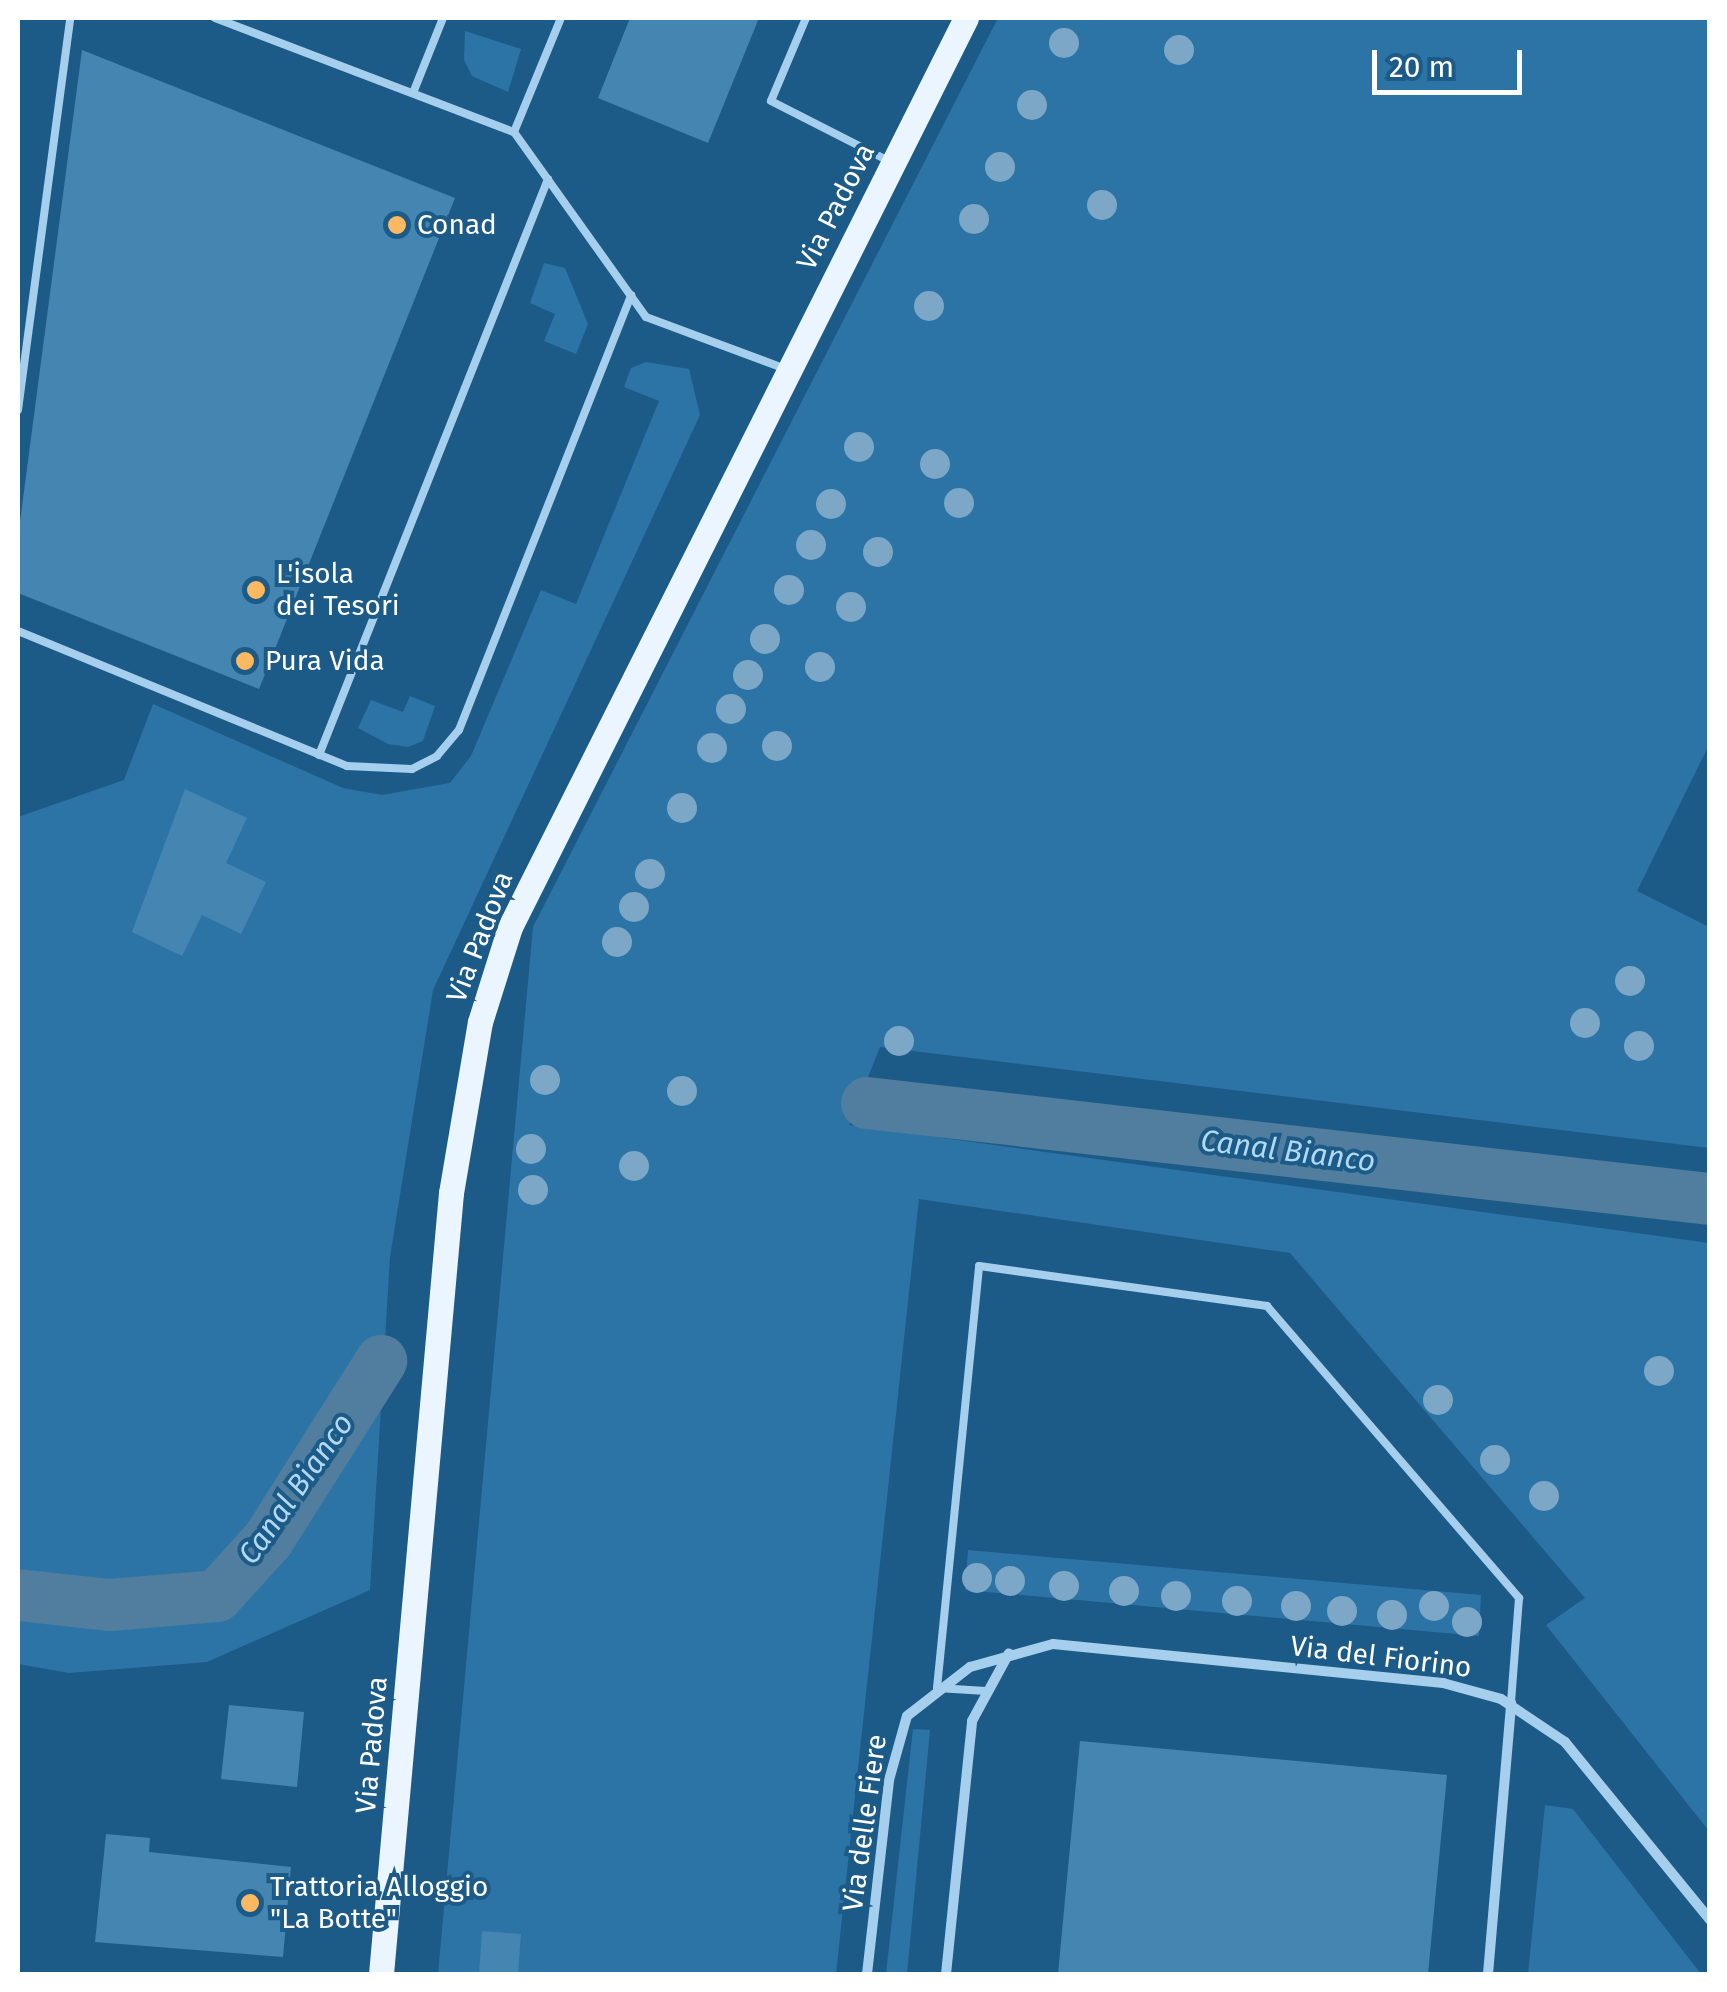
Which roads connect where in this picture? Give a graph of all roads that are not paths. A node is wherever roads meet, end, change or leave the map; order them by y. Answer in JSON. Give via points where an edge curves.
{"nodes":[{"id":1,"x":70,"y":18,"type":"edge"},
{"id":2,"x":216,"y":18,"type":"edge"},
{"id":3,"x":443,"y":18,"type":"edge"},
{"id":4,"x":561,"y":18,"type":"edge"},
{"id":5,"x":806,"y":18,"type":"edge"},
{"id":6,"x":966,"y":18,"type":"edge"},
{"id":7,"x":412,"y":94,"type":"junction"},
{"id":8,"x":514,"y":132,"type":"junction"},
{"id":9,"x":892,"y":163,"type":"junction"},
{"id":10,"x":548,"y":179,"type":"junction"},
{"id":11,"x":630,"y":295,"type":"junction"},
{"id":12,"x":786,"y":370,"type":"junction"},
{"id":13,"x":18,"y":410,"type":"edge"},
{"id":14,"x":18,"y":631,"type":"edge"},
{"id":15,"x":319,"y":755,"type":"junction"},
{"id":16,"x":1009,"y":1652,"type":"junction"},
{"id":17,"x":937,"y":1688,"type":"junction"},
{"id":18,"x":986,"y":1690,"type":"junction"},
{"id":19,"x":1510,"y":1703,"type":"junction"},
{"id":20,"x":1710,"y":1920,"type":"edge"},
{"id":21,"x":381,"y":1974,"type":"edge"},
{"id":22,"x":867,"y":1974,"type":"edge"},
{"id":23,"x":946,"y":1974,"type":"edge"},
{"id":24,"x":1488,"y":1974,"type":"edge"}],
"edges":[{"from":1,"to":13,"type":"lane"},
{"from":2,"to":7,"type":"lane"},
{"from":3,"to":7,"type":"lane"},
{"from":4,"to":8,"type":"lane"},
{"from":5,"to":9,"type":"lane","via":[[771,101]]},
{"from":6,"to":9,"type":"main road","name":"Via Padova"},
{"from":7,"to":8,"type":"lane"},
{"from":8,"to":10,"type":"lane"},
{"from":9,"to":12,"type":"main road","name":"Via Padova"},
{"from":10,"to":11,"type":"lane"},
{"from":10,"to":15,"type":"lane"},
{"from":11,"to":12,"type":"lane","via":[[646,318]]},
{"from":11,"to":15,"type":"lane","via":[[459,730],[437,756],[412,769],[382,772]]},
{"from":12,"to":21,"type":"main road","name":"Via Padova","via":[[510,928],[480,1022],[451,1193]]},
{"from":14,"to":15,"type":"lane"},
{"from":16,"to":17,"type":"street","name":"Via delle Fiere"},
{"from":16,"to":18,"type":"street"},
{"from":16,"to":19,"type":"street","name":"Via del Fiorino","via":[[1087,1646],[1443,1683]]},
{"from":17,"to":18,"type":"lane"},
{"from":17,"to":19,"type":"lane","via":[[979,1266],[1267,1306],[1520,1598]]},
{"from":17,"to":22,"type":"street","name":"Via delle Fiere","via":[[907,1716],[898,1737]]},
{"from":18,"to":23,"type":"street","via":[[968,1744]]},
{"from":19,"to":20,"type":"street","name":"Via del Fiorino","via":[[1565,1742]]},
{"from":19,"to":24,"type":"street"}]}
